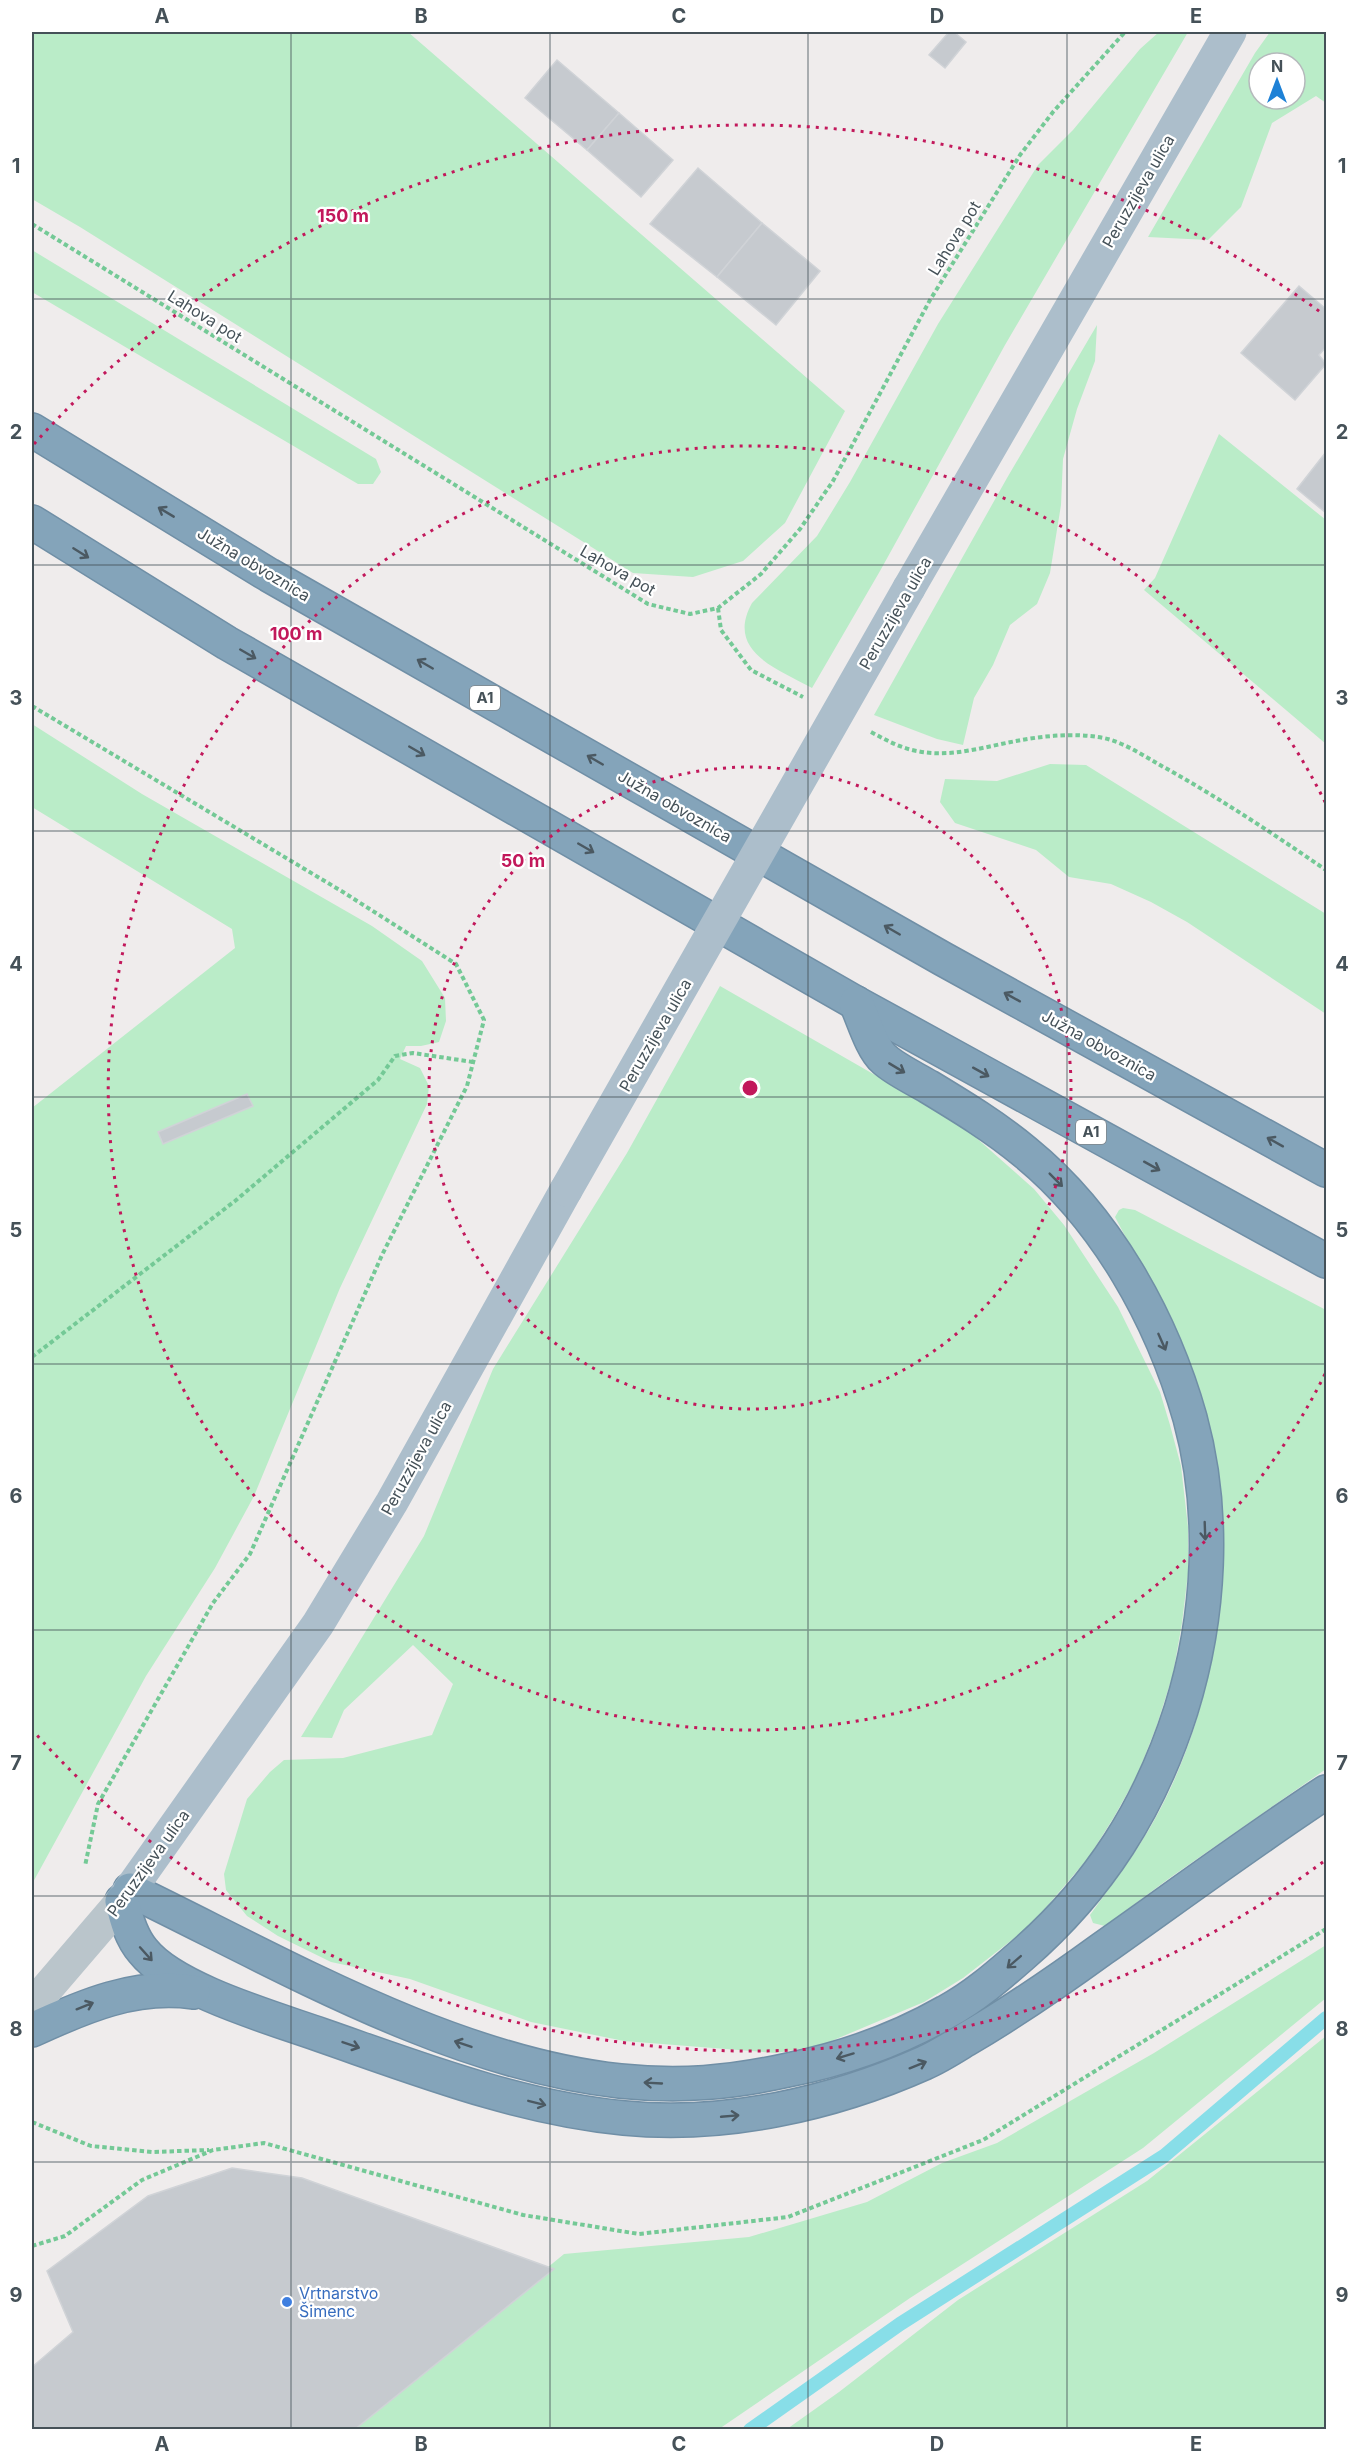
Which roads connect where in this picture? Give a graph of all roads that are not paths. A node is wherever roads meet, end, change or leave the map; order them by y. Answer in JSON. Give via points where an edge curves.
{"nodes":[{"id":1,"x":1230,"y":32,"type":"edge"},
{"id":2,"x":32,"y":430,"type":"edge"},
{"id":3,"x":32,"y":522,"type":"edge"},
{"id":4,"x":856,"y":1003,"type":"junction"},
{"id":5,"x":1326,"y":1170,"type":"edge"},
{"id":6,"x":1326,"y":1261,"type":"edge"},
{"id":7,"x":1326,"y":1792,"type":"edge"},
{"id":8,"x":126,"y":1896,"type":"junction"},
{"id":9,"x":210,"y":1994,"type":"junction"},
{"id":10,"x":32,"y":2006,"type":"edge"},
{"id":11,"x":32,"y":2030,"type":"edge"}],
"edges":[{"from":1,"to":8,"type":"main road","name":"Peruzzijeva ulica","bridge":true,"via":[[909,588],[392,1502],[318,1624]]},
{"from":5,"to":2,"type":"highway","name":"Južna obvoznica","number":"A1","one_way":true,"via":[[943,958],[280,581]]},
{"from":3,"to":4,"type":"highway","number":"A1","one_way":true,"via":[[227,643]]},
{"from":4,"to":6,"type":"highway","number":"A1","one_way":true},
{"from":4,"to":8,"type":"highway","one_way":true,"via":[[880,1057],[979,1118],[1026,1153],[1087,1215],[1140,1298],[1162,1342],[1190,1419],[1205,1519],[1206,1591],[1199,1643],[1178,1720],[1144,1803],[1090,1885],[1058,1924],[989,1984],[948,2011],[862,2050],[818,2064],[738,2081],[680,2085],[566,2073],[463,2044]]},
{"from":9,"to":7,"type":"highway","one_way":true,"via":[[461,2083],[546,2105],[624,2118],[680,2120],[792,2107],[925,2063],[986,2028]]},
{"from":8,"to":9,"type":"highway","one_way":true,"via":[[128,1926],[142,1951],[165,1973]]},
{"from":8,"to":10,"type":"street","name":"Peruzzijeva ulica"},
{"from":11,"to":9,"type":"highway","one_way":true,"via":[[101,2000],[144,1991]]}]}
